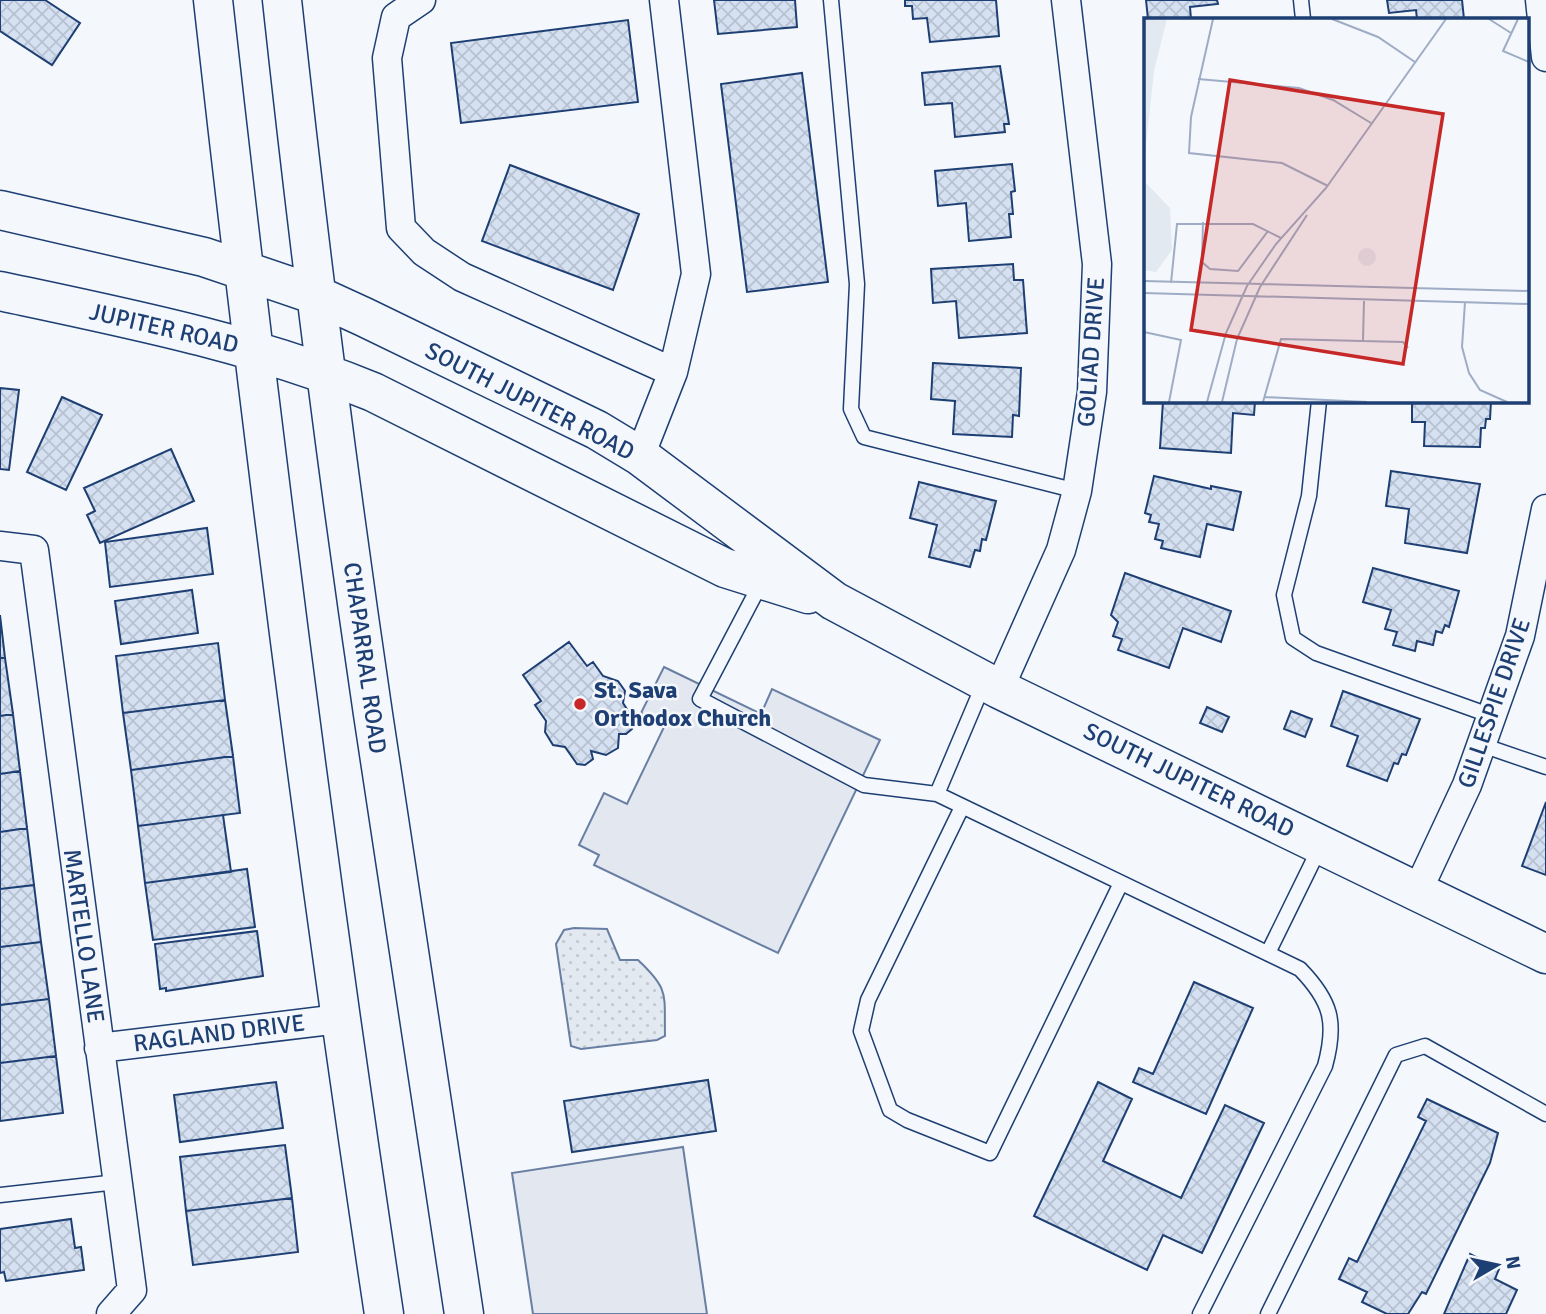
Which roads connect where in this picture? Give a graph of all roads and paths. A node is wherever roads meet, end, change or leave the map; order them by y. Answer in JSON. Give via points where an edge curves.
{"nodes":[{"id":1,"x":213,"y":0,"type":"edge"},
{"id":2,"x":282,"y":0,"type":"edge"},
{"id":3,"x":421,"y":0,"type":"edge"},
{"id":4,"x":664,"y":0,"type":"edge"},
{"id":5,"x":831,"y":0,"type":"edge"},
{"id":6,"x":1066,"y":0,"type":"edge"},
{"id":7,"x":1301,"y":0,"type":"edge"},
{"id":8,"x":1540,"y":0,"type":"edge"},
{"id":9,"x":1303,"y":18,"type":"edge"},
{"id":10,"x":1546,"y":57,"type":"edge"},
{"id":11,"x":0,"y":210,"type":"edge"},
{"id":12,"x":243,"y":271,"type":"junction"},
{"id":13,"x":0,"y":291,"type":"edge"},
{"id":14,"x":316,"y":295,"type":"junction"},
{"id":15,"x":252,"y":348,"type":"junction"},
{"id":16,"x":673,"y":372,"type":"junction"},
{"id":17,"x":326,"y":373,"type":"junction"},
{"id":18,"x":1319,"y":402,"type":"edge"},
{"id":19,"x":640,"y":456,"type":"junction"},
{"id":20,"x":1077,"y":491,"type":"junction"},
{"id":21,"x":1546,"y":509,"type":"edge"},
{"id":22,"x":0,"y":546,"type":"edge"},
{"id":23,"x":762,"y":580,"type":"junction"},
{"id":24,"x":834,"y":601,"type":"junction"},
{"id":25,"x":992,"y":686,"type":"junction"},
{"id":26,"x":1492,"y":716,"type":"junction"},
{"id":27,"x":1482,"y":745,"type":"junction"},
{"id":28,"x":1546,"y":767,"type":"edge"},
{"id":29,"x":937,"y":794,"type":"junction"},
{"id":30,"x":962,"y":807,"type":"junction"},
{"id":31,"x":1322,"y":844,"type":"junction"},
{"id":32,"x":1121,"y":883,"type":"junction"},
{"id":33,"x":1418,"y":890,"type":"junction"},
{"id":34,"x":1268,"y":953,"type":"junction"},
{"id":35,"x":1546,"y":954,"type":"edge"},
{"id":36,"x":339,"y":1019,"type":"junction"},
{"id":37,"x":99,"y":1048,"type":"junction"},
{"id":38,"x":1546,"y":1114,"type":"edge"},
{"id":39,"x":117,"y":1182,"type":"junction"},
{"id":40,"x":0,"y":1195,"type":"edge"},
{"id":41,"x":111,"y":1314,"type":"edge"},
{"id":42,"x":384,"y":1314,"type":"edge"},
{"id":43,"x":464,"y":1314,"type":"edge"},
{"id":44,"x":1200,"y":1314,"type":"edge"},
{"id":45,"x":1268,"y":1314,"type":"edge"}],
"edges":[{"from":1,"to":12,"type":"main road"},
{"from":2,"to":14,"type":"main road","name":"CHAPARRAL ROAD"},
{"from":3,"to":16,"type":"street","via":[[397,17],[387,58],[401,228],[424,252],[462,276]]},
{"from":4,"to":16,"type":"street","via":[[696,274]]},
{"from":5,"to":20,"type":"lane","via":[[857,284],[851,409],[864,437]]},
{"from":6,"to":20,"type":"street","name":"GOLIAD DRIVE","via":[[1097,264],[1092,392]]},
{"from":7,"to":9,"type":"lane"},
{"from":8,"to":10,"type":"street"},
{"from":11,"to":12,"type":"main road","via":[[204,257]]},
{"from":12,"to":14,"type":"main road"},
{"from":12,"to":15,"type":"main road"},
{"from":13,"to":15,"type":"main road","name":"JUPITER ROAD"},
{"from":14,"to":17,"type":"main road","name":"CHAPARRAL ROAD"},
{"from":14,"to":19,"type":"main road","name":"SOUTH JUPITER ROAD"},
{"from":15,"to":17,"type":"main road","name":"JUPITER ROAD"},
{"from":15,"to":36,"type":"main road"},
{"from":16,"to":19,"type":"street"},
{"from":17,"to":23,"type":"main road","name":"SOUTH JUPITER ROAD","via":[[725,568]]},
{"from":17,"to":43,"type":"main road","name":"CHAPARRAL ROAD"},
{"from":18,"to":26,"type":"lane","via":[[1310,496],[1284,594],[1293,638],[1316,653]]},
{"from":19,"to":24,"type":"main road","name":"SOUTH JUPITER ROAD"},
{"from":20,"to":25,"type":"street","name":"GOLIAD DRIVE","via":[[1061,550]]},
{"from":21,"to":26,"type":"street","name":"GILLESPIE DRIVE","via":[[1520,636]]},
{"from":22,"to":37,"type":"street","name":"MARTELLO LANE","via":[[34,550]]},
{"from":23,"to":24,"type":"main road","name":"SOUTH JUPITER ROAD"},
{"from":23,"to":29,"type":"lane","via":[[700,699],[864,785]]},
{"from":24,"to":25,"type":"main road","name":"SOUTH JUPITER ROAD"},
{"from":25,"to":29,"type":"lane"},
{"from":25,"to":31,"type":"main road","name":"SOUTH JUPITER ROAD"},
{"from":26,"to":27,"type":"street","name":"GILLESPIE DRIVE"},
{"from":27,"to":28,"type":"lane"},
{"from":27,"to":33,"type":"street","name":"GILLESPIE DRIVE"},
{"from":29,"to":30,"type":"lane"},
{"from":30,"to":32,"type":"lane"},
{"from":30,"to":32,"type":"lane","via":[[869,1000],[861,1031],[890,1111],[906,1120],[990,1153]]},
{"from":31,"to":33,"type":"main road","name":"SOUTH JUPITER ROAD"},
{"from":31,"to":34,"type":"lane"},
{"from":32,"to":34,"type":"lane"},
{"from":33,"to":35,"type":"main road","name":"SOUTH JUPITER ROAD"},
{"from":34,"to":44,"type":"lane","via":[[1300,969],[1319,988],[1330,1013],[1332,1040],[1325,1066]]},
{"from":36,"to":37,"type":"street","name":"RAGLAND DRIVE"},
{"from":36,"to":42,"type":"main road"},
{"from":37,"to":39,"type":"street","name":"MARTELLO LANE"},
{"from":38,"to":45,"type":"lane","via":[[1425,1046],[1396,1055]]},
{"from":39,"to":40,"type":"lane"},
{"from":39,"to":41,"type":"street","name":"MARTELLO LANE","via":[[132,1290]]}]}
